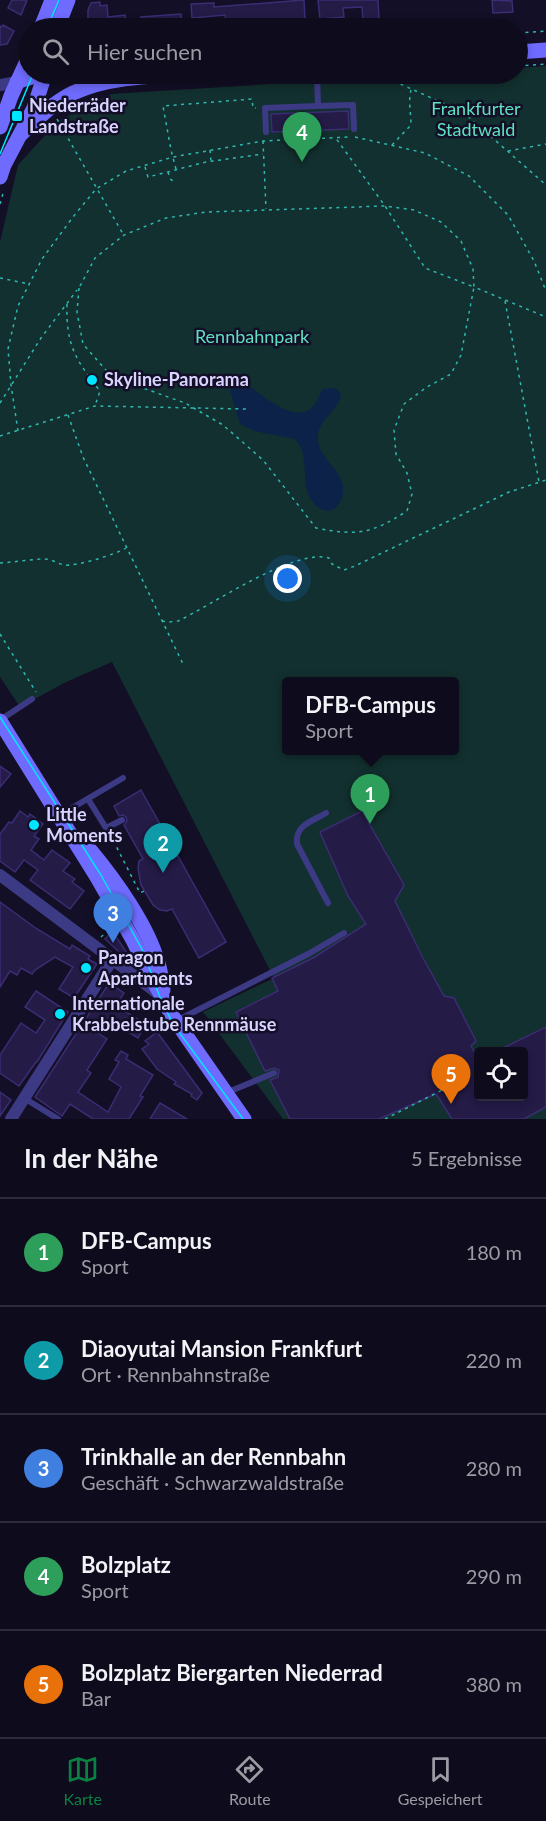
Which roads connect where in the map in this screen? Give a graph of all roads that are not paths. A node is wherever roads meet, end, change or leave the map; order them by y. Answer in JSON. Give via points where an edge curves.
{"nodes":[{"id":1,"x":52,"y":0,"type":"edge"},
{"id":2,"x":68,"y":0,"type":"edge"},
{"id":3,"x":45,"y":18,"type":"edge"},
{"id":4,"x":61,"y":18,"type":"edge"},
{"id":5,"x":546,"y":50,"type":"edge"},
{"id":6,"x":528,"y":51,"type":"edge"},
{"id":7,"x":17,"y":82,"type":"joint"},
{"id":8,"x":42,"y":84,"type":"edge"},
{"id":9,"x":93,"y":84,"type":"edge"},
{"id":10,"x":317,"y":84,"type":"edge"},
{"id":11,"x":0,"y":85,"type":"edge"},
{"id":12,"x":318,"y":106,"type":"junction"},
{"id":13,"x":0,"y":127,"type":"edge"},
{"id":14,"x":354,"y":129,"type":"dead end"},
{"id":15,"x":266,"y":132,"type":"dead end"},
{"id":16,"x":21,"y":134,"type":"junction"},
{"id":17,"x":1,"y":170,"type":"edge"},
{"id":18,"x":34,"y":696,"type":"road end"},
{"id":19,"x":0,"y":721,"type":"edge"},
{"id":20,"x":123,"y":778,"type":"dead end"},
{"id":21,"x":88,"y":799,"type":"junction"},
{"id":22,"x":326,"y":813,"type":"dead end"},
{"id":23,"x":62,"y":819,"type":"junction"},
{"id":24,"x":122,"y":820,"type":"dead end"},
{"id":25,"x":99,"y":862,"type":"junction"},
{"id":26,"x":0,"y":875,"type":"edge"},
{"id":27,"x":328,"y":903,"type":"dead end"},
{"id":28,"x":344,"y":933,"type":"dead end"},
{"id":29,"x":112,"y":960,"type":"junction"},
{"id":30,"x":164,"y":994,"type":"junction"},
{"id":31,"x":176,"y":1021,"type":"junction"},
{"id":32,"x":274,"y":1073,"type":"dead end"},
{"id":33,"x":225,"y":1093,"type":"junction"},
{"id":34,"x":24,"y":1098,"type":"junction"},
{"id":35,"x":11,"y":1119,"type":"edge"},
{"id":36,"x":58,"y":1119,"type":"edge"},
{"id":37,"x":244,"y":1119,"type":"edge"}],
"edges":[{"from":1,"to":3,"type":"main road"},
{"from":2,"to":4,"type":"main road"},
{"from":5,"to":6,"type":"main road"},
{"from":7,"to":11,"type":"street"},
{"from":7,"to":13,"type":"main road"},
{"from":8,"to":16,"type":"main road"},
{"from":9,"to":16,"type":"main road","via":[[54,105]]},
{"from":10,"to":12,"type":"lane"},
{"from":12,"to":14,"type":"lane","via":[[353,105]]},
{"from":12,"to":15,"type":"lane","via":[[265,108]]},
{"from":16,"to":17,"type":"main road"},
{"from":18,"to":19,"type":"lane"},
{"from":19,"to":23,"type":"main road"},
{"from":20,"to":21,"type":"lane"},
{"from":21,"to":23,"type":"lane"},
{"from":21,"to":24,"type":"lane","via":[[106,828]]},
{"from":22,"to":27,"type":"lane","via":[[298,830],[296,836]]},
{"from":23,"to":25,"type":"main road"},
{"from":23,"to":30,"type":"main road"},
{"from":25,"to":30,"type":"lane","via":[[101,875]]},
{"from":25,"to":30,"type":"main road","via":[[118,878],[152,947]]},
{"from":26,"to":29,"type":"street"},
{"from":28,"to":31,"type":"lane"},
{"from":29,"to":30,"type":"street"},
{"from":29,"to":34,"type":"street"},
{"from":30,"to":31,"type":"main road"},
{"from":31,"to":33,"type":"main road"},
{"from":32,"to":33,"type":"lane"},
{"from":33,"to":37,"type":"main road"},
{"from":34,"to":35,"type":"street"},
{"from":34,"to":36,"type":"lane"}]}
